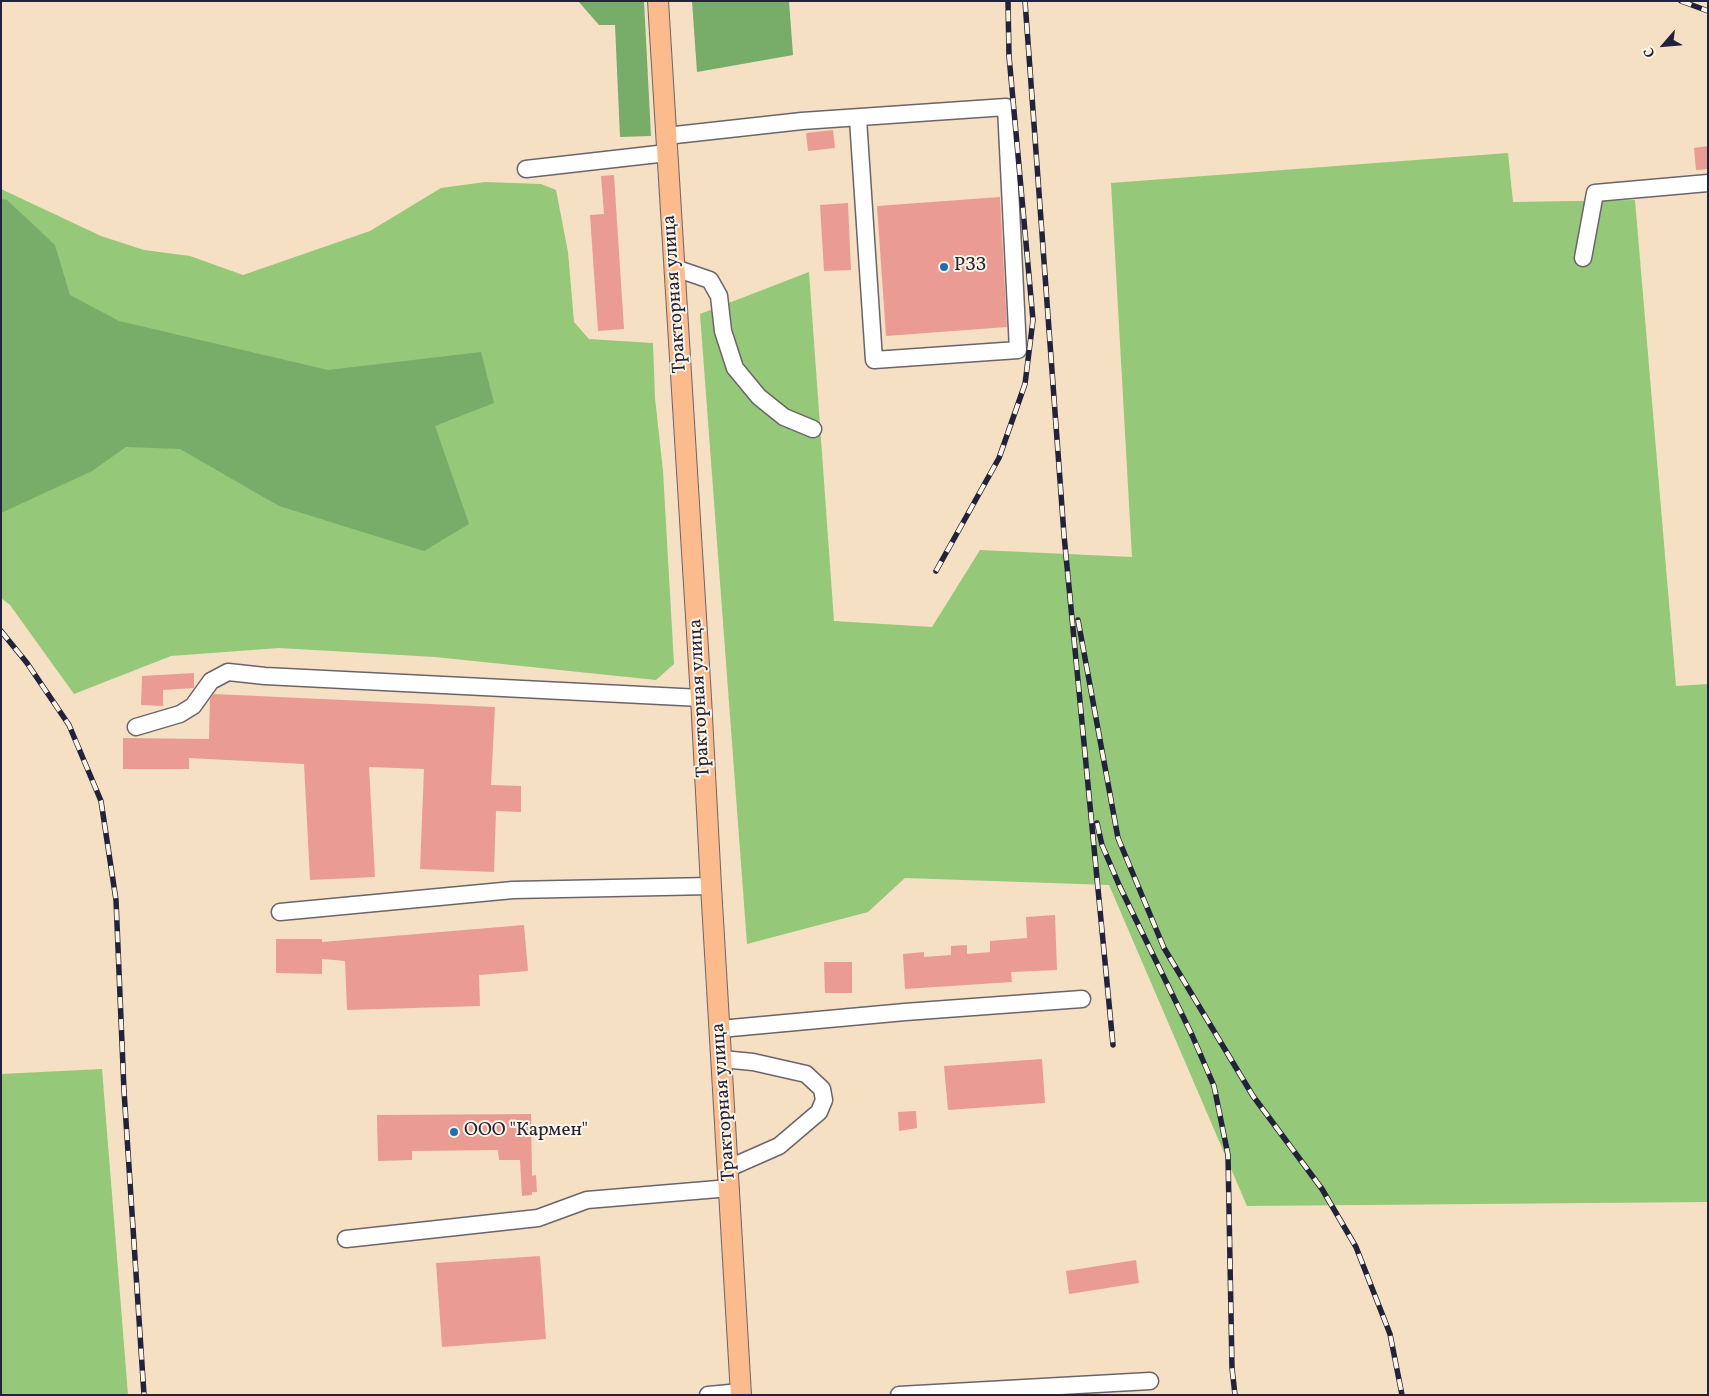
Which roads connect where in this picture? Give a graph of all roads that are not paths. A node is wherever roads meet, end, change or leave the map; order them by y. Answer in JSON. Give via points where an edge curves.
{"nodes":[{"id":1,"x":658,"y":1,"type":"edge"},
{"id":2,"x":858,"y":119,"type":"junction"},
{"id":3,"x":667,"y":145,"type":"junction"},
{"id":4,"x":526,"y":170,"type":"dead end"},
{"id":5,"x":1708,"y":183,"type":"edge"},
{"id":6,"x":1583,"y":258,"type":"dead end"},
{"id":7,"x":674,"y":268,"type":"junction"},
{"id":8,"x":813,"y":429,"type":"dead end"},
{"id":9,"x":702,"y":698,"type":"junction"},
{"id":10,"x":136,"y":727,"type":"dead end"},
{"id":11,"x":711,"y":886,"type":"junction"},
{"id":12,"x":280,"y":912,"type":"dead end"},
{"id":13,"x":1082,"y":999,"type":"dead end"},
{"id":14,"x":720,"y":1029,"type":"junction"},
{"id":15,"x":722,"y":1059,"type":"junction"},
{"id":16,"x":729,"y":1178,"type":"junction"},
{"id":17,"x":346,"y":1240,"type":"dead end"},
{"id":18,"x":1150,"y":1381,"type":"dead end"},
{"id":19,"x":1012,"y":1392,"type":"edge"},
{"id":20,"x":741,"y":1393,"type":"edge"},
{"id":21,"x":708,"y":1395,"type":"edge"},
{"id":22,"x":899,"y":1395,"type":"edge"}],
"edges":[{"from":1,"to":3,"type":"main road","name":"Тракторная улица"},
{"from":2,"to":2,"type":"lane","via":[[1006,107],[1018,350],[874,360]]},
{"from":2,"to":3,"type":"lane","via":[[802,121]]},
{"from":3,"to":4,"type":"lane"},
{"from":3,"to":7,"type":"main road","name":"Тракторная улица"},
{"from":5,"to":6,"type":"lane","via":[[1595,193]]},
{"from":7,"to":8,"type":"lane","via":[[710,280],[720,296],[724,331],[735,368],[759,397],[784,417]]},
{"from":7,"to":9,"type":"main road","name":"Тракторная улица"},
{"from":9,"to":10,"type":"lane","via":[[228,672],[211,681],[193,706],[180,714]]},
{"from":9,"to":11,"type":"main road","name":"Тракторная улица"},
{"from":11,"to":12,"type":"lane","via":[[513,890]]},
{"from":11,"to":14,"type":"main road","name":"Тракторная улица"},
{"from":13,"to":14,"type":"lane"},
{"from":14,"to":15,"type":"main road","name":"Тракторная улица"},
{"from":15,"to":16,"type":"main road","name":"Тракторная улица"},
{"from":15,"to":16,"type":"lane","via":[[754,1062],[806,1074],[822,1089],[824,1100],[820,1112],[778,1146]]},
{"from":16,"to":17,"type":"lane","via":[[587,1200],[538,1218]]},
{"from":16,"to":20,"type":"main road","name":"Тракторная улица"},
{"from":18,"to":19,"type":"lane"},
{"from":19,"to":22,"type":"lane"},
{"from":20,"to":21,"type":"lane"}]}
